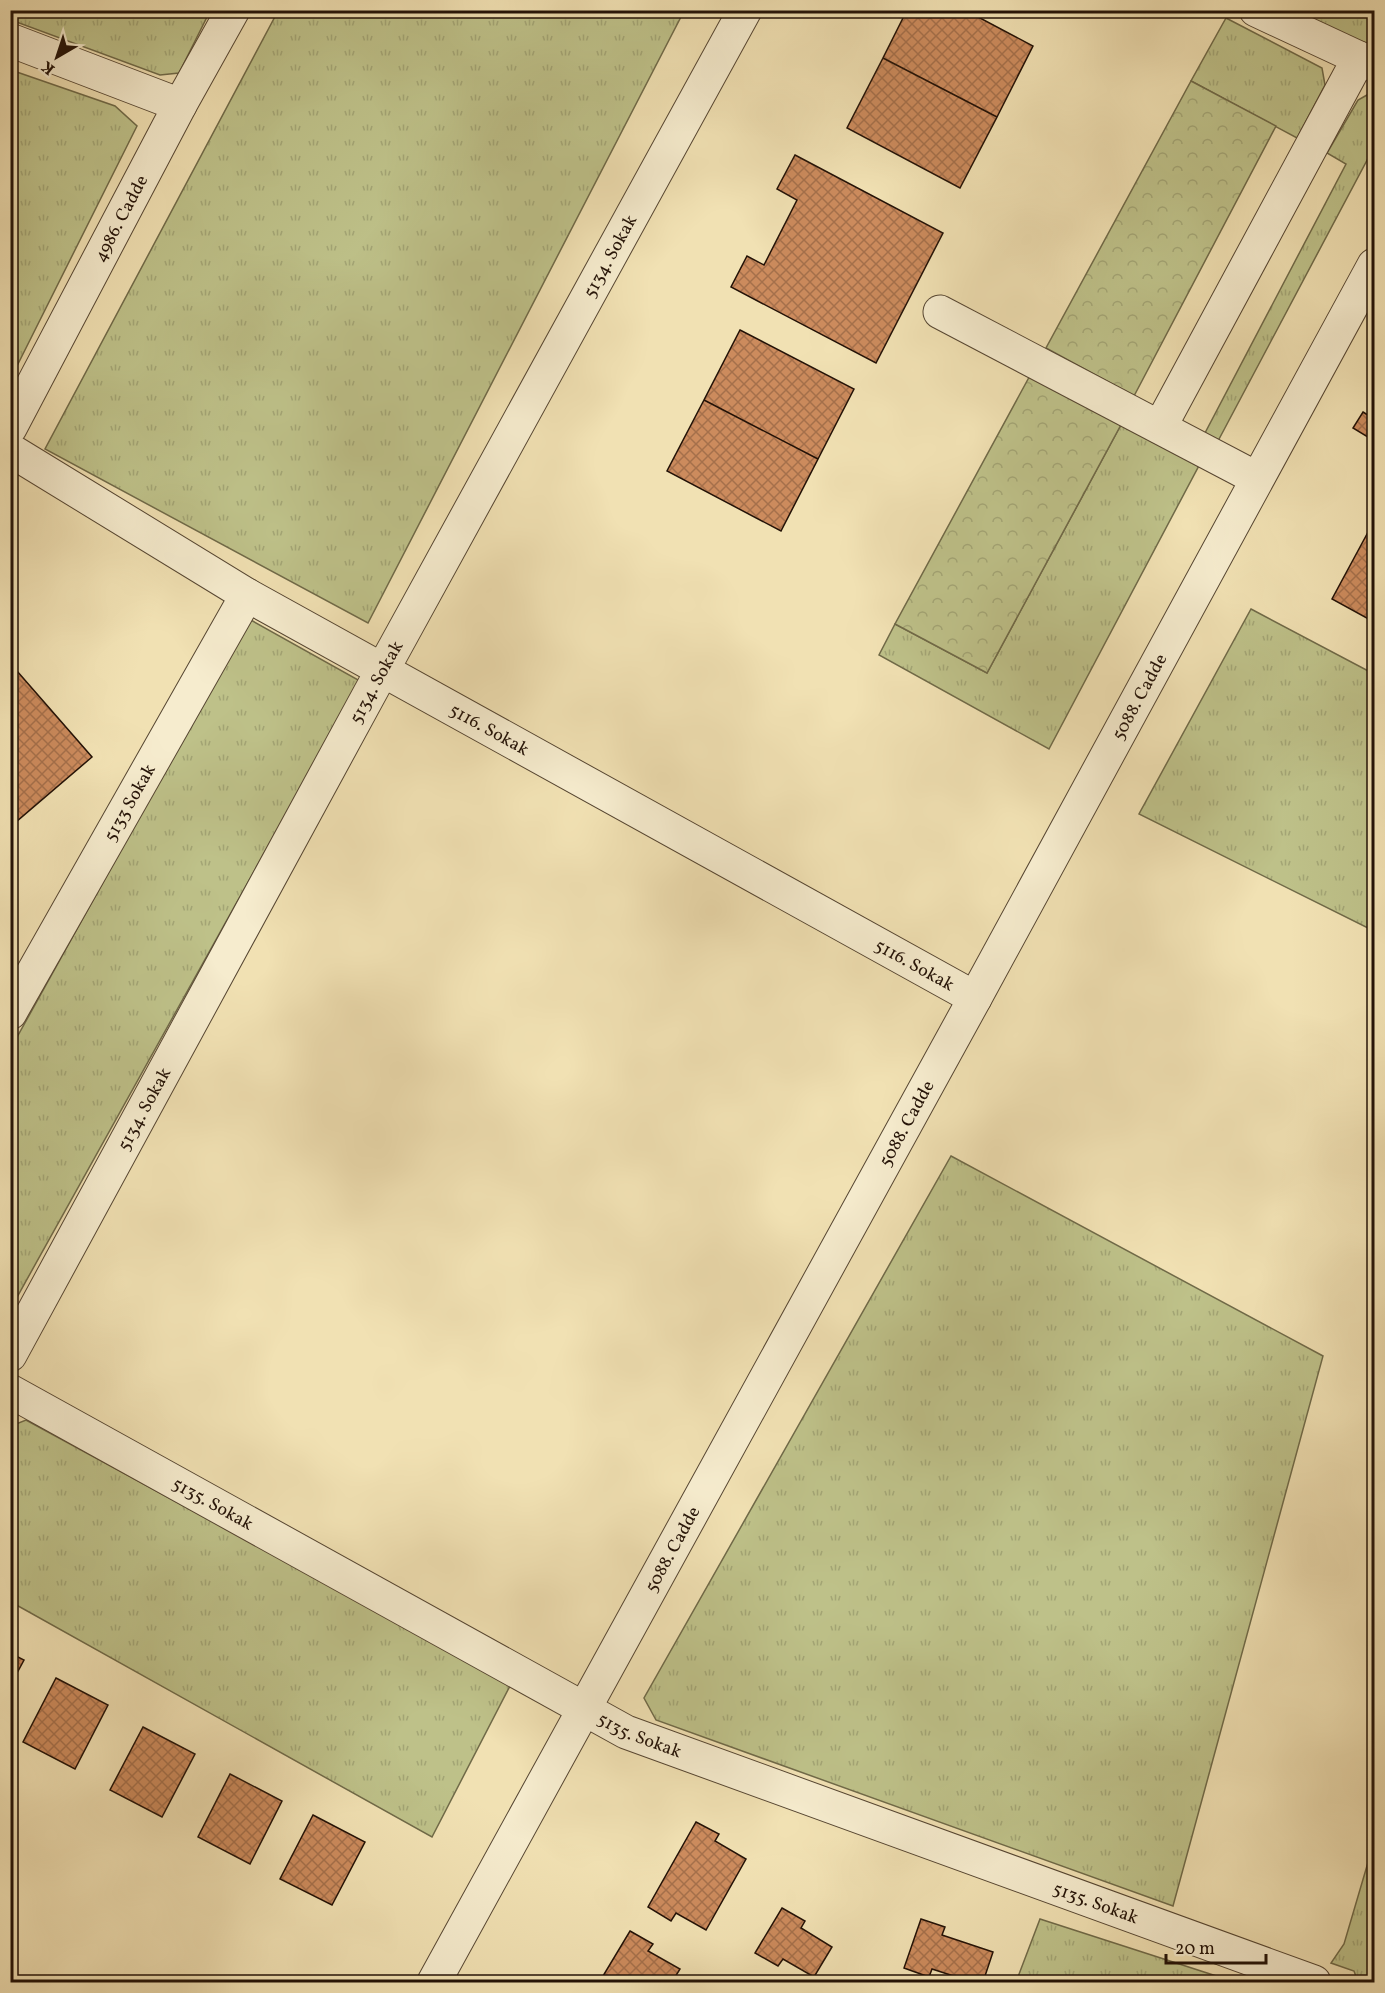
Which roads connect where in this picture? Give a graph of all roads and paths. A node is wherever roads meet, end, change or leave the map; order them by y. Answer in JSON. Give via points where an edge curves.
{"nodes":[{"id":1,"x":233,"y":10,"type":"edge"},
{"id":2,"x":745,"y":10,"type":"edge"},
{"id":3,"x":1256,"y":10,"type":"edge"},
{"id":4,"x":10,"y":40,"type":"edge"},
{"id":5,"x":1367,"y":62,"type":"edge"},
{"id":6,"x":180,"y":105,"type":"junction"},
{"id":7,"x":1374,"y":265,"type":"edge"},
{"id":8,"x":940,"y":312,"type":"dead end"},
{"id":9,"x":1160,"y":427,"type":"junction"},
{"id":10,"x":10,"y":428,"type":"edge"},
{"id":11,"x":10,"y":450,"type":"edge"},
{"id":12,"x":1256,"y":478,"type":"junction"},
{"id":13,"x":247,"y":594,"type":"junction"},
{"id":14,"x":383,"y":669,"type":"junction"},
{"id":15,"x":975,"y":998,"type":"junction"},
{"id":16,"x":10,"y":1012,"type":"edge"},
{"id":17,"x":10,"y":1355,"type":"edge"},
{"id":18,"x":10,"y":1391,"type":"edge"},
{"id":19,"x":583,"y":1709,"type":"junction"},
{"id":20,"x":434,"y":1983,"type":"edge"},
{"id":21,"x":1314,"y":1983,"type":"edge"}],
"edges":[{"from":1,"to":6,"type":"street","name":"4986. Cadde"},
{"from":2,"to":14,"type":"street","name":"5134. Sokak"},
{"from":3,"to":5,"type":"street"},
{"from":4,"to":6,"type":"street"},
{"from":5,"to":9,"type":"street"},
{"from":6,"to":10,"type":"street","name":"4986. Cadde"},
{"from":7,"to":12,"type":"street","name":"5088. Cadde"},
{"from":8,"to":9,"type":"street"},
{"from":9,"to":12,"type":"street"},
{"from":11,"to":13,"type":"street","name":"5116. Sokak"},
{"from":12,"to":15,"type":"street","name":"5088. Cadde"},
{"from":13,"to":14,"type":"street","name":"5116. Sokak"},
{"from":13,"to":16,"type":"street","name":"5133 Sokak"},
{"from":14,"to":15,"type":"street","name":"5116. Sokak"},
{"from":14,"to":17,"type":"street","name":"5134. Sokak"},
{"from":15,"to":19,"type":"street","name":"5088. Cadde"},
{"from":18,"to":19,"type":"street","name":"5135. Sokak"},
{"from":19,"to":20,"type":"street","name":"5088. Cadde"},
{"from":19,"to":21,"type":"street","name":"5135. Sokak","via":[[626,1732]]}]}
